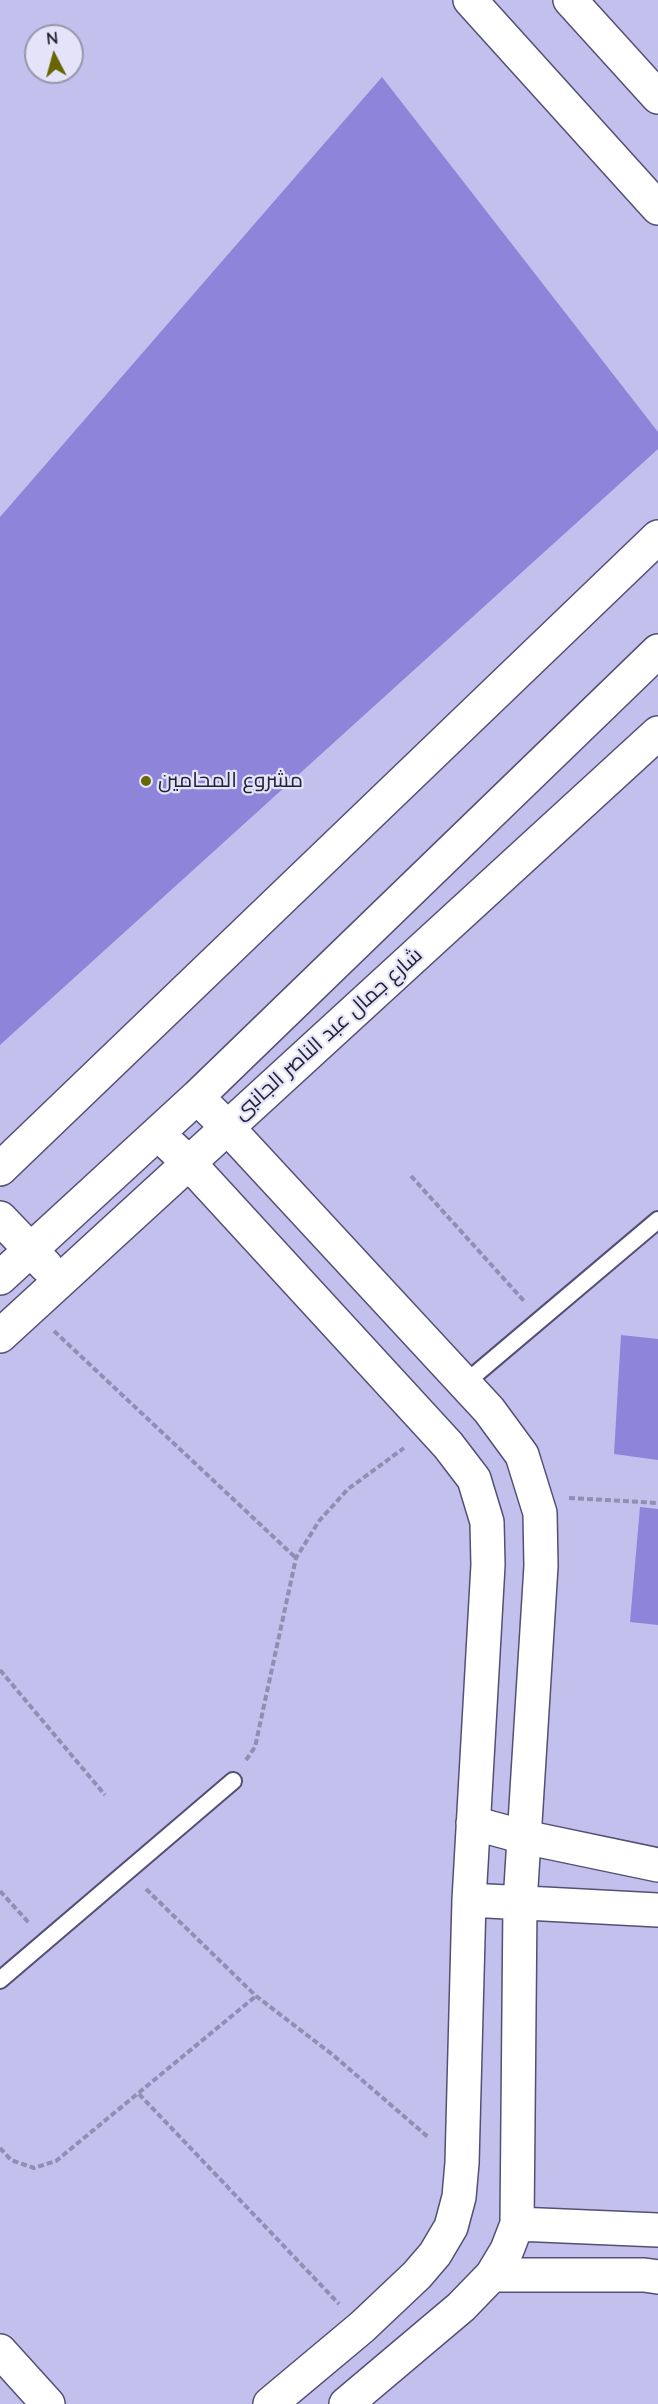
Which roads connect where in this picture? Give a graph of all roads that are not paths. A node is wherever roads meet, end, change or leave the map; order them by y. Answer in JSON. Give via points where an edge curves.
{"nodes":[{"id":1,"x":470,"y":0,"type":"edge"},
{"id":2,"x":570,"y":0,"type":"edge"},
{"id":3,"x":658,"y":97,"type":"edge"},
{"id":4,"x":658,"y":208,"type":"edge"},
{"id":5,"x":658,"y":537,"type":"edge"},
{"id":6,"x":658,"y":651,"type":"edge"},
{"id":7,"x":658,"y":732,"type":"edge"},
{"id":8,"x":197,"y":1097,"type":"junction"},
{"id":9,"x":227,"y":1127,"type":"junction"},
{"id":10,"x":158,"y":1134,"type":"junction"},
{"id":11,"x":188,"y":1162,"type":"junction"},
{"id":12,"x":0,"y":1169,"type":"edge"},
{"id":13,"x":0,"y":1218,"type":"edge"},
{"id":14,"x":658,"y":1220,"type":"edge"},
{"id":15,"x":31,"y":1250,"type":"junction"},
{"id":16,"x":0,"y":1278,"type":"edge"},
{"id":17,"x":59,"y":1281,"type":"junction"},
{"id":18,"x":0,"y":1336,"type":"edge"},
{"id":19,"x":464,"y":1384,"type":"junction"},
{"id":20,"x":233,"y":1781,"type":"road end"},
{"id":21,"x":473,"y":1822,"type":"junction"},
{"id":22,"x":524,"y":1837,"type":"junction"},
{"id":23,"x":658,"y":1865,"type":"edge"},
{"id":24,"x":468,"y":1899,"type":"junction"},
{"id":25,"x":520,"y":1903,"type":"junction"},
{"id":26,"x":658,"y":1910,"type":"edge"},
{"id":27,"x":0,"y":1980,"type":"edge"},
{"id":28,"x":517,"y":2224,"type":"junction"},
{"id":29,"x":658,"y":2230,"type":"edge"},
{"id":30,"x":492,"y":2275,"type":"junction"},
{"id":31,"x":658,"y":2277,"type":"edge"},
{"id":32,"x":0,"y":2351,"type":"edge"},
{"id":33,"x":48,"y":2404,"type":"edge"},
{"id":34,"x":270,"y":2404,"type":"edge"},
{"id":35,"x":346,"y":2404,"type":"edge"}],
"edges":[{"from":1,"to":4,"type":"street"},
{"from":2,"to":3,"type":"street"},
{"from":5,"to":12,"type":"street"},
{"from":6,"to":8,"type":"street"},
{"from":7,"to":9,"type":"street","name":"شارع جمال عبد الناصر الجانبى"},
{"from":8,"to":9,"type":"street"},
{"from":8,"to":10,"type":"street"},
{"from":9,"to":11,"type":"street","name":"شارع جمال عبد الناصر الجانبى"},
{"from":9,"to":19,"type":"street"},
{"from":10,"to":11,"type":"street"},
{"from":10,"to":15,"type":"street"},
{"from":11,"to":17,"type":"street","name":"شارع جمال عبد الناصر الجانبى"},
{"from":11,"to":21,"type":"street","via":[[448,1445],[474,1479],[487,1522],[488,1565]]},
{"from":13,"to":15,"type":"street"},
{"from":14,"to":19,"type":"lane"},
{"from":15,"to":16,"type":"street"},
{"from":15,"to":17,"type":"street"},
{"from":17,"to":18,"type":"street","name":"شارع جمال عبد الناصر الجانبى"},
{"from":19,"to":22,"type":"street","via":[[522,1455],[540,1513],[541,1566]]},
{"from":20,"to":27,"type":"lane"},
{"from":21,"to":22,"type":"street"},
{"from":21,"to":24,"type":"street"},
{"from":22,"to":23,"type":"street"},
{"from":22,"to":25,"type":"street"},
{"from":24,"to":25,"type":"street"},
{"from":24,"to":34,"type":"street","via":[[462,2163],[451,2227],[417,2275]]},
{"from":25,"to":26,"type":"street"},
{"from":25,"to":28,"type":"street"},
{"from":28,"to":29,"type":"street"},
{"from":28,"to":30,"type":"street"},
{"from":30,"to":31,"type":"street"},
{"from":30,"to":35,"type":"street"},
{"from":32,"to":33,"type":"street"}]}
